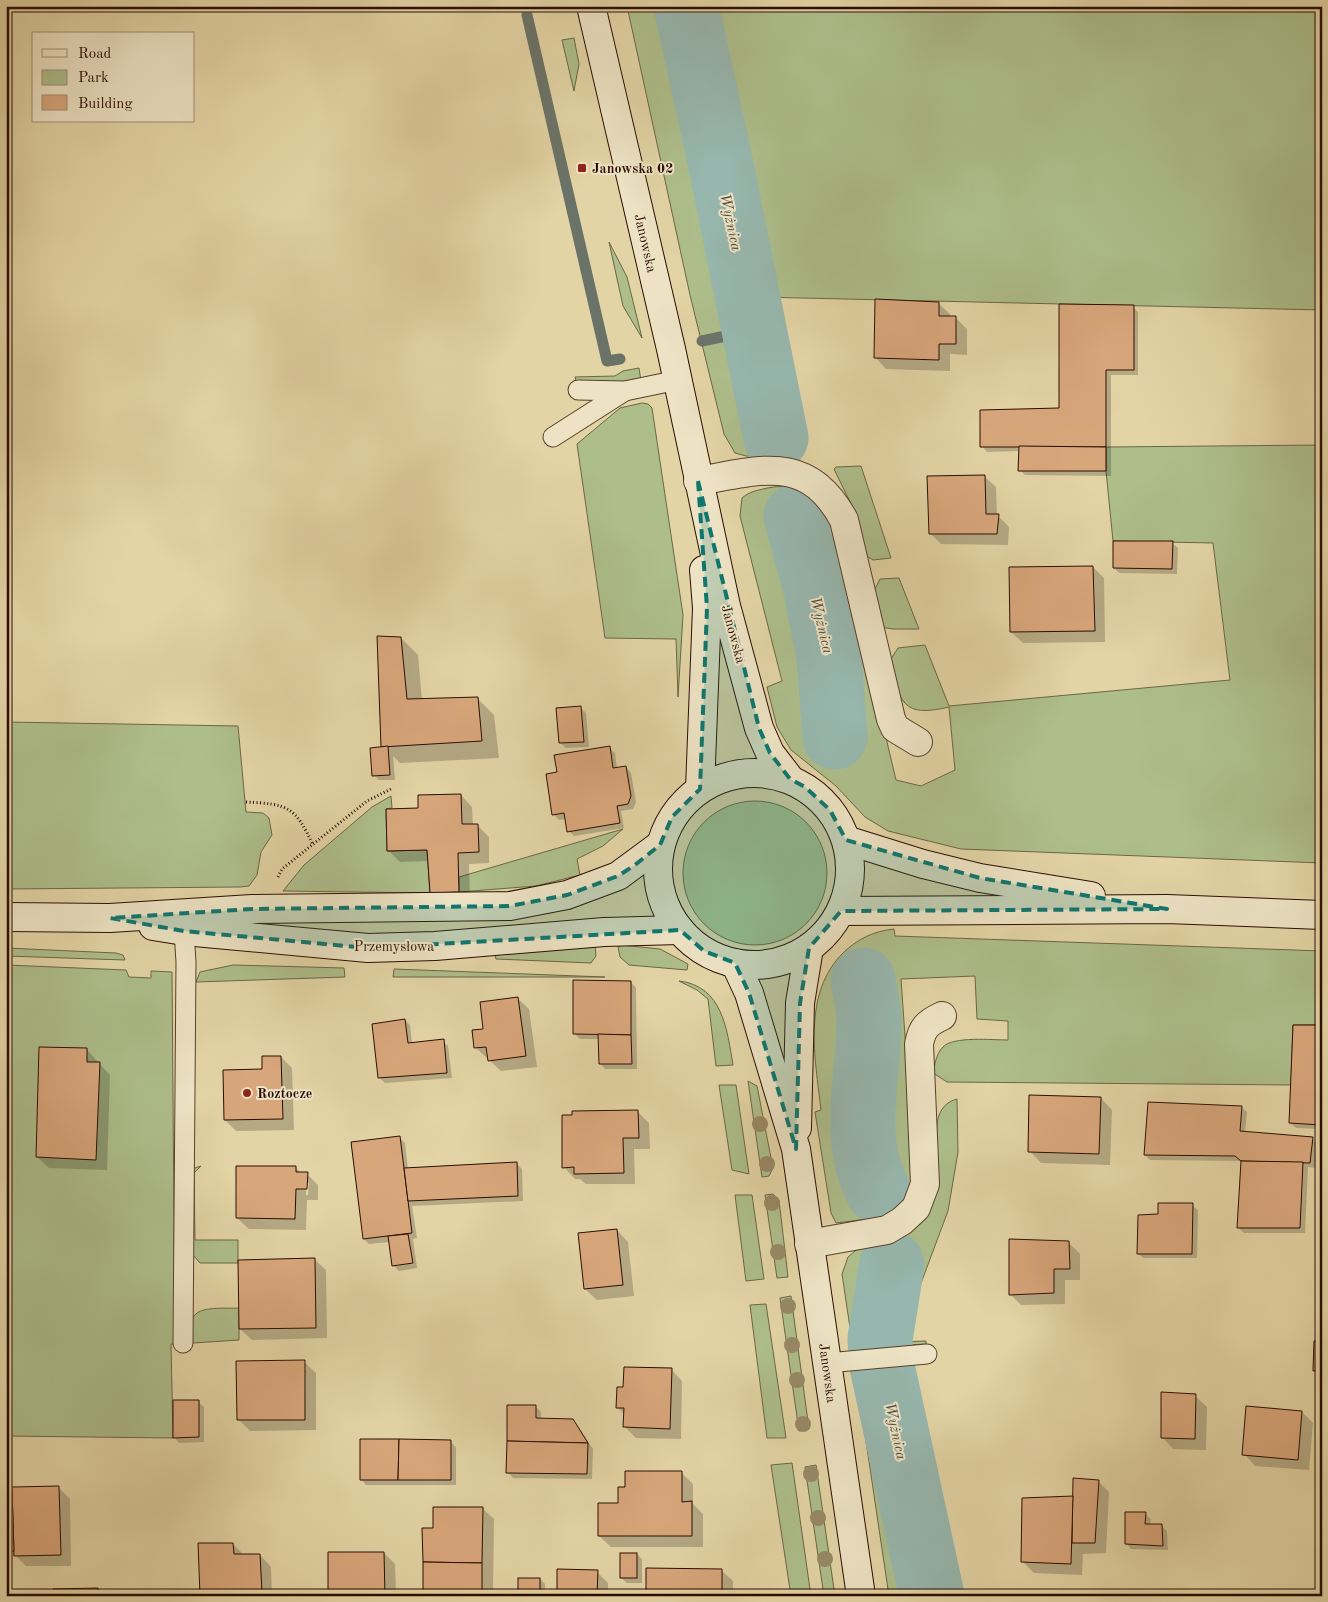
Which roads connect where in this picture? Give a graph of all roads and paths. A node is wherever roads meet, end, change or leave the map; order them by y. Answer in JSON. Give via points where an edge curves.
{"nodes":[{"id":1,"x":590,"y":6,"type":"edge"},
{"id":2,"x":678,"y":380,"type":"junction"},
{"id":3,"x":578,"y":390,"type":"dead end"},
{"id":4,"x":625,"y":391,"type":"junction"},
{"id":5,"x":553,"y":437,"type":"dead end"},
{"id":6,"x":698,"y":481,"type":"junction"},
{"id":7,"x":918,"y":742,"type":"dead end"},
{"id":8,"x":790,"y":779,"type":"junction"},
{"id":9,"x":391,"y":789,"type":"dead end"},
{"id":10,"x":700,"y":789,"type":"junction"},
{"id":11,"x":246,"y":802,"type":"dead end"},
{"id":12,"x":846,"y":840,"type":"junction"},
{"id":13,"x":313,"y":845,"type":"junction"},
{"id":14,"x":660,"y":845,"type":"junction"},
{"id":15,"x":271,"y":908,"type":"junction"},
{"id":16,"x":1167,"y":909,"type":"junction"},
{"id":17,"x":841,"y":911,"type":"junction"},
{"id":18,"x":1322,"y":916,"type":"edge"},
{"id":19,"x":6,"y":917,"type":"edge"},
{"id":20,"x":110,"y":918,"type":"junction"},
{"id":21,"x":680,"y":930,"type":"junction"},
{"id":22,"x":184,"y":932,"type":"junction"},
{"id":23,"x":809,"y":948,"type":"junction"},
{"id":24,"x":735,"y":963,"type":"junction"},
{"id":25,"x":942,"y":1016,"type":"dead end"},
{"id":26,"x":796,"y":1149,"type":"junction"},
{"id":27,"x":809,"y":1244,"type":"junction"},
{"id":28,"x":183,"y":1343,"type":"dead end"},
{"id":29,"x":927,"y":1354,"type":"dead end"},
{"id":30,"x":827,"y":1363,"type":"junction"},
{"id":31,"x":861,"y":1596,"type":"edge"}],
"edges":[{"from":1,"to":2,"type":"street","name":"Janowska"},
{"from":2,"to":4,"type":"lane"},
{"from":2,"to":6,"type":"street","name":"Janowska"},
{"from":3,"to":4,"type":"lane"},
{"from":4,"to":5,"type":"lane"},
{"from":6,"to":7,"type":"street","via":[[777,470],[802,475],[830,498],[844,520],[891,720],[895,728]]},
{"from":6,"to":8,"type":"street","name":"Janowska","via":[[726,606],[759,728],[770,753]]},
{"from":6,"to":10,"type":"street","name":"Janowska","via":[[707,608]]},
{"from":8,"to":10,"type":"street","via":[[755,772],[720,778]]},
{"from":8,"to":12,"type":"street","via":[[805,787],[830,810]]},
{"from":9,"to":13,"type":"path","via":[[367,801]]},
{"from":10,"to":14,"type":"street","via":[[672,817]]},
{"from":11,"to":13,"type":"path","via":[[271,803],[292,810]]},
{"from":12,"to":16,"type":"street","via":[[980,878]]},
{"from":12,"to":17,"type":"street","via":[[850,864],[848,888]]},
{"from":13,"to":15,"type":"path","via":[[282,869],[273,886]]},
{"from":14,"to":15,"type":"street","name":"Przemysłowa","via":[[618,876],[541,901],[474,908]]},
{"from":14,"to":21,"type":"street","via":[[658,874],[664,904]]},
{"from":15,"to":20,"type":"street","name":"Przemysłowa"},
{"from":16,"to":17,"type":"street"},
{"from":16,"to":18,"type":"street"},
{"from":17,"to":23,"type":"street"},
{"from":19,"to":20,"type":"street","name":"Przemysłowa"},
{"from":20,"to":22,"type":"street","name":"Przemysłowa"},
{"from":21,"to":22,"type":"street","name":"Przemysłowa","via":[[368,948]]},
{"from":21,"to":24,"type":"street","via":[[704,951]]},
{"from":22,"to":28,"type":"lane"},
{"from":23,"to":24,"type":"street","via":[[781,962]]},
{"from":23,"to":26,"type":"street","name":"Janowska","via":[[800,1004]]},
{"from":24,"to":26,"type":"street","name":"Janowska","via":[[749,993]]},
{"from":25,"to":27,"type":"street","via":[[922,1030],[918,1044],[925,1184],[916,1208],[887,1230]]},
{"from":26,"to":27,"type":"street","name":"Janowska"},
{"from":27,"to":30,"type":"street","name":"Janowska"},
{"from":29,"to":30,"type":"lane"},
{"from":30,"to":31,"type":"street","name":"Janowska"}]}
